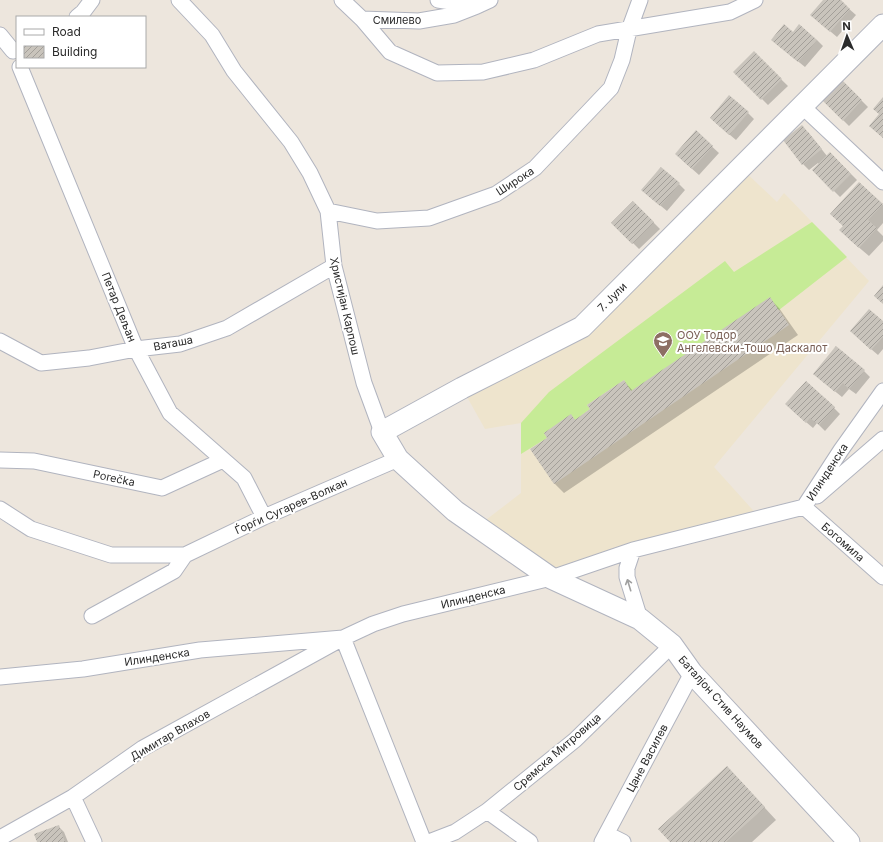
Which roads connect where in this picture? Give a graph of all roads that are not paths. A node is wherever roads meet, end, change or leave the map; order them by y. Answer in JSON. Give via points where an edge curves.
{"nodes":[{"id":1,"x":92,"y":0,"type":"edge"},
{"id":2,"x":179,"y":0,"type":"edge"},
{"id":3,"x":342,"y":0,"type":"edge"},
{"id":4,"x":438,"y":0,"type":"edge"},
{"id":5,"x":640,"y":0,"type":"edge"},
{"id":6,"x":755,"y":0,"type":"edge"},
{"id":7,"x":484,"y":3,"type":"edge"},
{"id":8,"x":78,"y":16,"type":"edge"},
{"id":9,"x":362,"y":19,"type":"junction"},
{"id":10,"x":883,"y":25,"type":"edge"},
{"id":11,"x":629,"y":30,"type":"junction"},
{"id":12,"x":0,"y":35,"type":"edge"},
{"id":13,"x":16,"y":53,"type":"edge"},
{"id":14,"x":20,"y":68,"type":"edge"},
{"id":15,"x":803,"y":107,"type":"junction"},
{"id":16,"x":883,"y":182,"type":"edge"},
{"id":17,"x":328,"y":211,"type":"junction"},
{"id":18,"x":334,"y":266,"type":"junction"},
{"id":19,"x":0,"y":341,"type":"edge"},
{"id":20,"x":136,"y":349,"type":"junction"},
{"id":21,"x":883,"y":393,"type":"edge"},
{"id":22,"x":382,"y":432,"type":"junction"},
{"id":23,"x":883,"y":439,"type":"edge"},
{"id":24,"x":398,"y":459,"type":"junction"},
{"id":25,"x":0,"y":460,"type":"edge"},
{"id":26,"x":223,"y":460,"type":"junction"},
{"id":27,"x":804,"y":507,"type":"junction"},
{"id":28,"x":0,"y":509,"type":"edge"},
{"id":29,"x":264,"y":517,"type":"junction"},
{"id":30,"x":633,"y":550,"type":"junction"},
{"id":31,"x":185,"y":555,"type":"junction"},
{"id":32,"x":883,"y":577,"type":"edge"},
{"id":33,"x":551,"y":578,"type":"junction"},
{"id":34,"x":92,"y":616,"type":"dead end"},
{"id":35,"x":640,"y":619,"type":"junction"},
{"id":36,"x":344,"y":638,"type":"junction"},
{"id":37,"x":672,"y":645,"type":"junction"},
{"id":38,"x":692,"y":673,"type":"junction"},
{"id":39,"x":0,"y":677,"type":"edge"},
{"id":40,"x":73,"y":797,"type":"junction"},
{"id":41,"x":487,"y":810,"type":"junction"},
{"id":42,"x":0,"y":838,"type":"edge"},
{"id":43,"x":605,"y":838,"type":"edge"},
{"id":44,"x":94,"y":842,"type":"edge"},
{"id":45,"x":424,"y":842,"type":"edge"},
{"id":46,"x":429,"y":842,"type":"edge"},
{"id":47,"x":530,"y":842,"type":"edge"},
{"id":48,"x":623,"y":842,"type":"edge"},
{"id":49,"x":849,"y":842,"type":"edge"}],
"edges":[{"from":1,"to":8,"type":"street"},
{"from":2,"to":17,"type":"street","name":"Христијан Карпош","via":[[212,35],[234,71],[291,142],[310,173]]},
{"from":3,"to":9,"type":"street"},
{"from":4,"to":7,"type":"street"},
{"from":5,"to":11,"type":"street","name":"Широка"},
{"from":6,"to":11,"type":"street","via":[[730,12]]},
{"from":7,"to":9,"type":"street","name":"Смилево","via":[[454,15],[419,21]]},
{"from":9,"to":11,"type":"street","via":[[390,52],[437,73],[483,72],[534,60],[598,34]]},
{"from":10,"to":15,"type":"street","name":"7. Јули"},
{"from":11,"to":17,"type":"street","name":"Широка","via":[[622,60],[611,88],[535,168],[496,194],[429,218],[377,221]]},
{"from":12,"to":13,"type":"street"},
{"from":14,"to":20,"type":"street","name":"Петар Дељан"},
{"from":15,"to":16,"type":"street"},
{"from":15,"to":22,"type":"street","name":"7. Јули","via":[[582,327]]},
{"from":17,"to":18,"type":"street","name":"Христијан Карпош"},
{"from":18,"to":20,"type":"street","name":"Ваташа","via":[[227,328],[180,344]]},
{"from":18,"to":22,"type":"street","name":"Христијан Карпош","via":[[364,383]]},
{"from":19,"to":20,"type":"street","name":"Ваташа","via":[[41,363],[89,358]]},
{"from":20,"to":26,"type":"street","name":"Петар Дељан","via":[[170,413]]},
{"from":21,"to":27,"type":"street","name":"Илинденска","via":[[841,450]]},
{"from":22,"to":24,"type":"street","name":"Христијан Карпош"},
{"from":23,"to":27,"type":"street"},
{"from":24,"to":29,"type":"street","name":"Ѓорѓи Сугарев-Волкан"},
{"from":24,"to":33,"type":"street","name":"Христијан Карпош","via":[[455,510]]},
{"from":25,"to":26,"type":"street","name":"Porečka","via":[[34,461],[162,488]]},
{"from":26,"to":29,"type":"street","name":"Петар Дељан","via":[[244,478]]},
{"from":27,"to":30,"type":"street","name":"Илинденска"},
{"from":27,"to":32,"type":"street","name":"Богомила"},
{"from":28,"to":31,"type":"street","name":"Ѓорѓи Сугарев-Волкан","via":[[31,530],[110,555]]},
{"from":29,"to":31,"type":"street","name":"Ѓорѓи Сугарев-Волкан"},
{"from":30,"to":33,"type":"street","name":"Илинденска"},
{"from":35,"to":30,"type":"street","one_way":true,"via":[[627,577]]},
{"from":31,"to":34,"type":"street","name":"Ѓорѓи Сугарев-Волкан","via":[[174,571]]},
{"from":33,"to":35,"type":"street","name":"Баталјон Стив Наумов"},
{"from":33,"to":36,"type":"street","name":"Илинденска","via":[[403,614],[373,624]]},
{"from":35,"to":37,"type":"street","name":"Баталјон Стив Наумов"},
{"from":36,"to":39,"type":"street","name":"Илинденска","via":[[200,650],[83,669]]},
{"from":36,"to":40,"type":"street","name":"Димитар Влахов","via":[[143,748]]},
{"from":36,"to":45,"type":"street"},
{"from":37,"to":38,"type":"street","name":"Баталјон Стив Наумов"},
{"from":37,"to":41,"type":"street","name":"Сремска Митровица","via":[[575,740]]},
{"from":38,"to":43,"type":"street","name":"Цане Василев"},
{"from":38,"to":49,"type":"street","name":"Баталјон Стив Наумов"},
{"from":40,"to":42,"type":"street","name":"Димитар Влахов"},
{"from":40,"to":44,"type":"street"},
{"from":41,"to":46,"type":"street","name":"Сремска Митровица","via":[[455,832]]},
{"from":41,"to":47,"type":"street"},
{"from":43,"to":48,"type":"street"}]}
